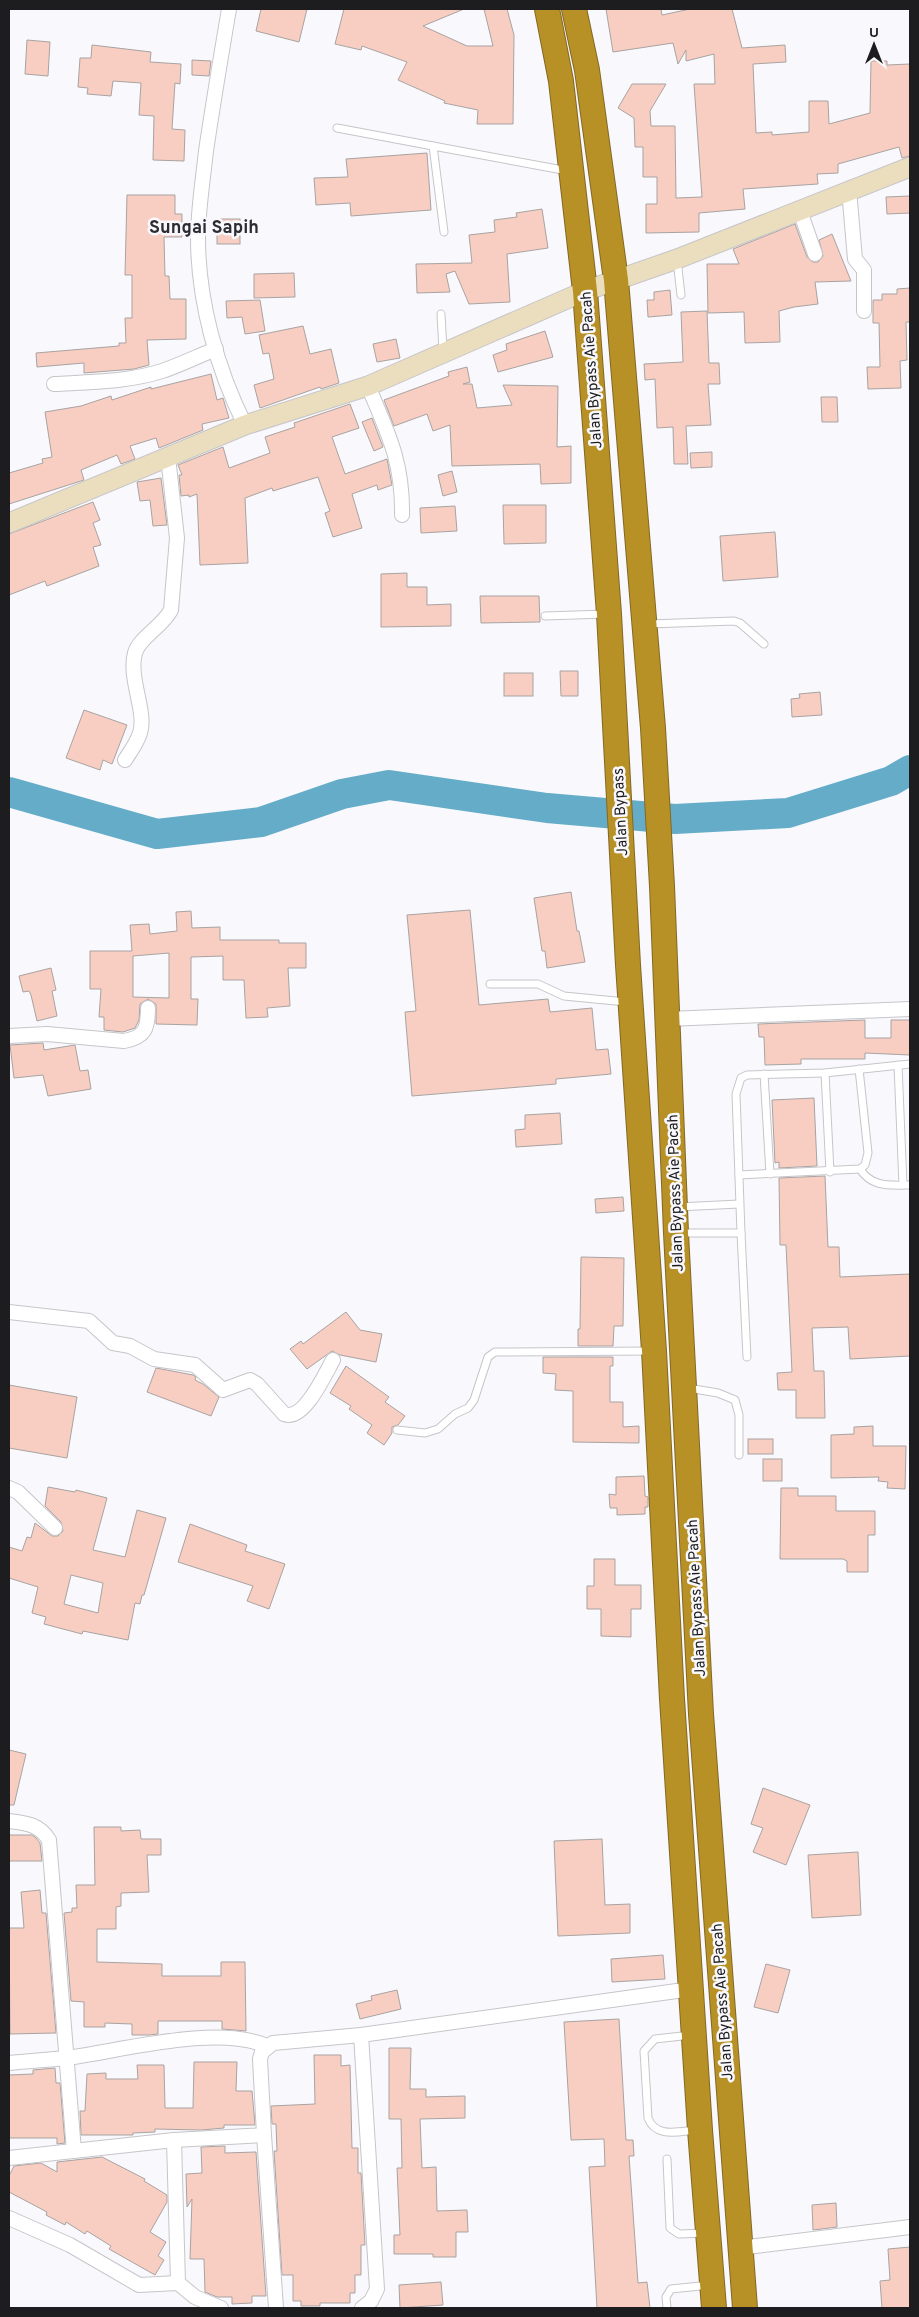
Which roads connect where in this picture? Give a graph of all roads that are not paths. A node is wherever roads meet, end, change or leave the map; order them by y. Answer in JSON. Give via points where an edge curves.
{"nodes":[{"id":1,"x":229,"y":9,"type":"edge"},
{"id":2,"x":547,"y":9,"type":"edge"},
{"id":3,"x":574,"y":9,"type":"edge"},
{"id":4,"x":337,"y":128,"type":"dead end"},
{"id":5,"x":432,"y":146,"type":"junction"},
{"id":6,"x":910,"y":166,"type":"edge"},
{"id":7,"x":571,"y":172,"type":"junction"},
{"id":8,"x":849,"y":190,"type":"junction"},
{"id":9,"x":800,"y":210,"type":"junction"},
{"id":10,"x":444,"y":232,"type":"dead end"},
{"id":11,"x":815,"y":254,"type":"dead end"},
{"id":12,"x":677,"y":260,"type":"junction"},
{"id":13,"x":616,"y":280,"type":"junction"},
{"id":14,"x":585,"y":291,"type":"junction"},
{"id":15,"x":681,"y":295,"type":"dead end"},
{"id":16,"x":864,"y":311,"type":"dead end"},
{"id":17,"x":441,"y":314,"type":"dead end"},
{"id":18,"x":216,"y":349,"type":"junction"},
{"id":19,"x":444,"y":353,"type":"junction"},
{"id":20,"x":54,"y":384,"type":"dead end"},
{"id":21,"x":368,"y":386,"type":"junction"},
{"id":22,"x":245,"y":425,"type":"junction"},
{"id":23,"x":168,"y":457,"type":"junction"},
{"id":24,"x":402,"y":514,"type":"dead end"},
{"id":25,"x":9,"y":523,"type":"edge"},
{"id":26,"x":609,"y":614,"type":"junction"},
{"id":27,"x":545,"y":616,"type":"dead end"},
{"id":28,"x":644,"y":624,"type":"junction"},
{"id":29,"x":764,"y":644,"type":"dead end"},
{"id":30,"x":615,"y":732,"type":"joint"},
{"id":31,"x":125,"y":760,"type":"dead end"},
{"id":32,"x":490,"y":984,"type":"dead end"},
{"id":33,"x":631,"y":1002,"type":"junction"},
{"id":34,"x":148,"y":1008,"type":"dead end"},
{"id":35,"x":910,"y":1009,"type":"edge"},
{"id":36,"x":668,"y":1019,"type":"junction"},
{"id":37,"x":9,"y":1036,"type":"edge"},
{"id":38,"x":910,"y":1064,"type":"edge"},
{"id":39,"x":898,"y":1065,"type":"junction"},
{"id":40,"x":859,"y":1070,"type":"junction"},
{"id":41,"x":825,"y":1073,"type":"junction"},
{"id":42,"x":764,"y":1074,"type":"junction"},
{"id":43,"x":860,"y":1169,"type":"junction"},
{"id":44,"x":830,"y":1172,"type":"junction"},
{"id":45,"x":770,"y":1174,"type":"junction"},
{"id":46,"x":739,"y":1176,"type":"junction"},
{"id":47,"x":907,"y":1185,"type":"edge"},
{"id":48,"x":739,"y":1204,"type":"junction"},
{"id":49,"x":675,"y":1207,"type":"junction"},
{"id":50,"x":676,"y":1233,"type":"junction"},
{"id":51,"x":741,"y":1233,"type":"junction"},
{"id":52,"x":9,"y":1312,"type":"edge"},
{"id":53,"x":654,"y":1351,"type":"junction"},
{"id":54,"x":747,"y":1357,"type":"dead end"},
{"id":55,"x":333,"y":1360,"type":"dead end"},
{"id":56,"x":685,"y":1388,"type":"junction"},
{"id":57,"x":397,"y":1430,"type":"dead end"},
{"id":58,"x":739,"y":1455,"type":"dead end"},
{"id":59,"x":9,"y":1488,"type":"edge"},
{"id":60,"x":56,"y":1528,"type":"dead end"},
{"id":61,"x":9,"y":1821,"type":"edge"},
{"id":62,"x":691,"y":1988,"type":"junction"},
{"id":63,"x":694,"y":2034,"type":"junction"},
{"id":64,"x":361,"y":2035,"type":"junction"},
{"id":65,"x":267,"y":2046,"type":"junction"},
{"id":66,"x":66,"y":2058,"type":"junction"},
{"id":67,"x":9,"y":2063,"type":"edge"},
{"id":68,"x":700,"y":2130,"type":"junction"},
{"id":69,"x":264,"y":2134,"type":"junction"},
{"id":70,"x":174,"y":2140,"type":"junction"},
{"id":71,"x":74,"y":2150,"type":"junction"},
{"id":72,"x":9,"y":2158,"type":"edge"},
{"id":73,"x":667,"y":2159,"type":"dead end"},
{"id":74,"x":9,"y":2218,"type":"edge"},
{"id":75,"x":910,"y":2227,"type":"edge"},
{"id":76,"x":709,"y":2232,"type":"junction"},
{"id":77,"x":740,"y":2248,"type":"junction"},
{"id":78,"x":178,"y":2283,"type":"junction"},
{"id":79,"x":712,"y":2285,"type":"junction"},
{"id":80,"x":221,"y":2308,"type":"edge"},
{"id":81,"x":276,"y":2308,"type":"edge"},
{"id":82,"x":362,"y":2308,"type":"edge"},
{"id":83,"x":667,"y":2308,"type":"edge"},
{"id":84,"x":714,"y":2308,"type":"edge"},
{"id":85,"x":746,"y":2308,"type":"edge"}],
"edges":[{"from":1,"to":18,"type":"street","via":[[208,141],[198,238],[203,291]]},
{"from":2,"to":7,"type":"highway","name":"Jalan Bypass Aie Pacah"},
{"from":3,"to":13,"type":"highway","name":"Jalan Bypass Aie Pacah","via":[[590,89]]},
{"from":4,"to":5,"type":"lane"},
{"from":5,"to":7,"type":"lane"},
{"from":5,"to":10,"type":"lane"},
{"from":6,"to":8,"type":"street"},
{"from":7,"to":14,"type":"highway","name":"Jalan Bypass Aie Pacah"},
{"from":8,"to":9,"type":"street"},
{"from":8,"to":16,"type":"street","via":[[855,259],[864,270]]},
{"from":9,"to":11,"type":"street"},
{"from":9,"to":12,"type":"street"},
{"from":12,"to":13,"type":"street"},
{"from":12,"to":15,"type":"lane"},
{"from":13,"to":14,"type":"street"},
{"from":13,"to":28,"type":"highway","name":"Jalan Bypass Aie Pacah"},
{"from":14,"to":19,"type":"street"},
{"from":14,"to":26,"type":"highway","name":"Jalan Bypass Aie Pacah"},
{"from":17,"to":19,"type":"lane"},
{"from":18,"to":20,"type":"street","via":[[162,371],[121,380]]},
{"from":18,"to":22,"type":"street"},
{"from":19,"to":21,"type":"street"},
{"from":21,"to":22,"type":"street"},
{"from":21,"to":24,"type":"street","via":[[397,456]]},
{"from":22,"to":23,"type":"street"},
{"from":23,"to":25,"type":"street"},
{"from":23,"to":31,"type":"street","via":[[177,538],[171,610],[166,620],[137,646],[134,656],[142,722],[140,733]]},
{"from":26,"to":27,"type":"lane"},
{"from":26,"to":30,"type":"highway","name":"Jalan Bypass Aie Pacah"},
{"from":28,"to":29,"type":"lane","via":[[734,621]]},
{"from":28,"to":36,"type":"highway","name":"Jalan Bypass Aie Pacah"},
{"from":30,"to":33,"type":"highway","name":"Jalan Bypass"},
{"from":32,"to":33,"type":"lane","via":[[538,984],[564,996]]},
{"from":33,"to":53,"type":"highway","name":"Jalan Bypass"},
{"from":34,"to":37,"type":"street","via":[[146,1032],[134,1039],[124,1041],[47,1034]]},
{"from":35,"to":36,"type":"street"},
{"from":36,"to":49,"type":"highway","name":"Jalan Bypass Aie Pacah"},
{"from":38,"to":39,"type":"lane"},
{"from":39,"to":40,"type":"lane"},
{"from":39,"to":47,"type":"lane"},
{"from":40,"to":41,"type":"lane"},
{"from":40,"to":43,"type":"lane","via":[[868,1153]]},
{"from":41,"to":42,"type":"lane"},
{"from":41,"to":44,"type":"lane"},
{"from":42,"to":45,"type":"lane"},
{"from":42,"to":46,"type":"lane","via":[[746,1075],[738,1084]]},
{"from":43,"to":44,"type":"lane"},
{"from":43,"to":47,"type":"lane","via":[[873,1183]]},
{"from":44,"to":45,"type":"lane"},
{"from":45,"to":46,"type":"lane"},
{"from":46,"to":48,"type":"lane"},
{"from":48,"to":49,"type":"lane"},
{"from":48,"to":51,"type":"lane"},
{"from":49,"to":50,"type":"highway","name":"Jalan Bypass Aie Pacah"},
{"from":50,"to":51,"type":"lane"},
{"from":50,"to":56,"type":"highway","name":"Jalan Bypass Aie Pacah"},
{"from":51,"to":54,"type":"lane"},
{"from":52,"to":55,"type":"street","via":[[89,1321],[113,1342],[130,1346],[154,1359],[195,1365],[223,1390],[250,1380],[289,1416],[309,1402]]},
{"from":53,"to":57,"type":"lane","via":[[495,1352],[488,1357],[474,1400],[468,1408],[455,1414],[438,1429],[425,1433]]},
{"from":53,"to":62,"type":"highway","name":"Jalan Bypass"},
{"from":56,"to":58,"type":"lane","via":[[718,1393],[735,1400],[739,1415]]},
{"from":56,"to":77,"type":"highway","name":"Jalan Bypass Aie Pacah","via":[[701,1714]]},
{"from":59,"to":60,"type":"street","via":[[18,1492]]},
{"from":61,"to":66,"type":"street","via":[[33,1825],[43,1830],[49,1840]]},
{"from":62,"to":63,"type":"highway","name":"Jalan Bypass"},
{"from":62,"to":64,"type":"street"},
{"from":63,"to":68,"type":"highway","name":"Jalan Bypass"},
{"from":63,"to":68,"type":"lane","via":[[655,2039],[644,2051],[648,2118],[650,2125],[661,2132]]},
{"from":64,"to":65,"type":"street"},
{"from":64,"to":82,"type":"street","via":[[377,2289],[371,2301]]},
{"from":65,"to":66,"type":"street","via":[[248,2039],[186,2039]]},
{"from":65,"to":69,"type":"street","via":[[260,2059]]},
{"from":66,"to":67,"type":"street"},
{"from":66,"to":71,"type":"street"},
{"from":68,"to":76,"type":"highway","name":"Jalan Bypass"},
{"from":69,"to":70,"type":"street"},
{"from":69,"to":81,"type":"street"},
{"from":70,"to":71,"type":"street"},
{"from":70,"to":78,"type":"street"},
{"from":71,"to":72,"type":"street"},
{"from":73,"to":76,"type":"lane","via":[[670,2228],[679,2234]]},
{"from":74,"to":78,"type":"street","via":[[70,2245],[139,2285]]},
{"from":75,"to":77,"type":"street"},
{"from":76,"to":79,"type":"highway","name":"Jalan Bypass"},
{"from":77,"to":85,"type":"highway","name":"Jalan Bypass Aie Pacah"},
{"from":78,"to":80,"type":"street","via":[[195,2297]]},
{"from":79,"to":83,"type":"lane","via":[[672,2290],[666,2296]]},
{"from":79,"to":84,"type":"highway","name":"Jalan Bypass"}]}
